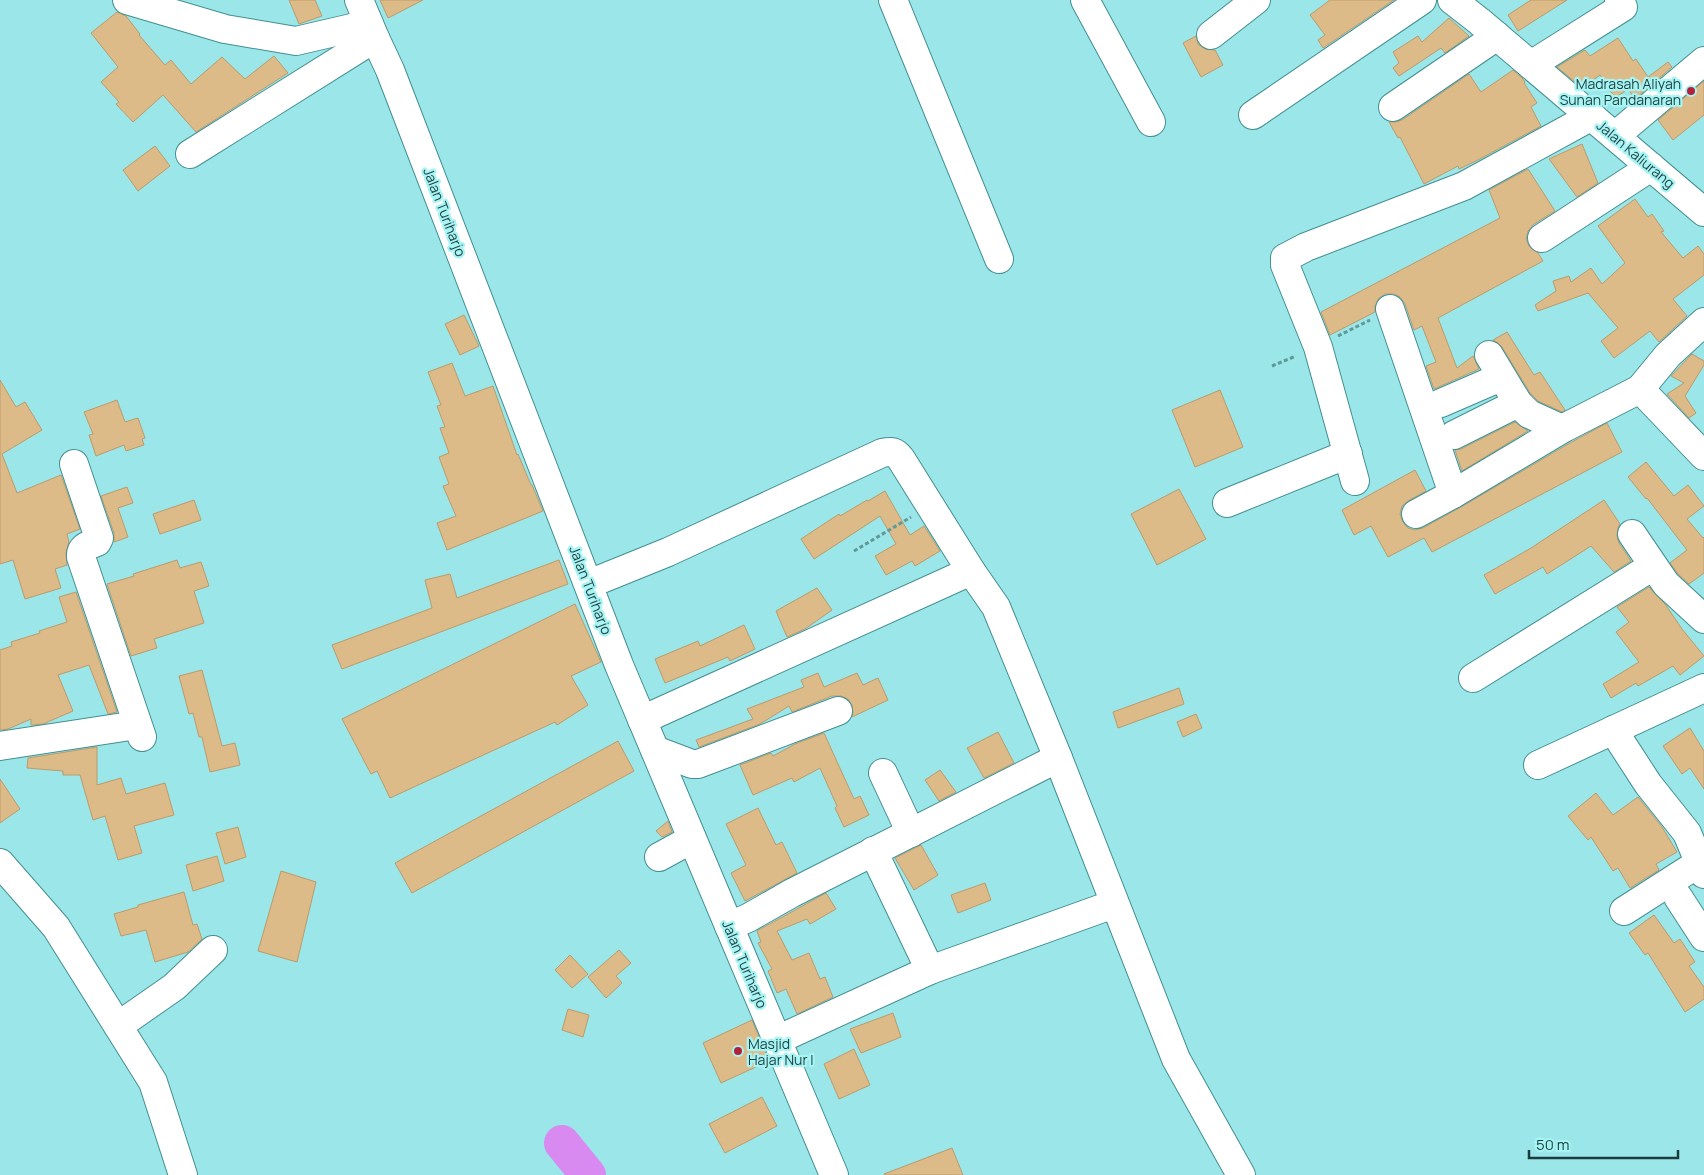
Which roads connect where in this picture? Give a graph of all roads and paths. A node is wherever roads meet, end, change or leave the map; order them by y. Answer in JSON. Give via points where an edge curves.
{"nodes":[{"id":1,"x":127,"y":0,"type":"edge"},
{"id":2,"x":893,"y":0,"type":"edge"},
{"id":3,"x":1085,"y":0,"type":"edge"},
{"id":4,"x":1256,"y":0,"type":"edge"},
{"id":5,"x":1422,"y":0,"type":"edge"},
{"id":6,"x":1452,"y":0,"type":"edge"},
{"id":7,"x":1619,"y":0,"type":"edge"},
{"id":8,"x":368,"y":20,"type":"edge"},
{"id":9,"x":1211,"y":36,"type":"dead end"},
{"id":10,"x":1497,"y":36,"type":"junction"},
{"id":11,"x":1704,"y":61,"type":"edge"},
{"id":12,"x":1531,"y":65,"type":"junction"},
{"id":13,"x":1393,"y":107,"type":"dead end"},
{"id":14,"x":1253,"y":115,"type":"dead end"},
{"id":15,"x":1592,"y":116,"type":"junction"},
{"id":16,"x":1151,"y":122,"type":"dead end"},
{"id":17,"x":1615,"y":136,"type":"junction"},
{"id":18,"x":190,"y":154,"type":"dead end"},
{"id":19,"x":1651,"y":167,"type":"junction"},
{"id":20,"x":1704,"y":212,"type":"edge"},
{"id":21,"x":1542,"y":238,"type":"dead end"},
{"id":22,"x":999,"y":259,"type":"dead end"},
{"id":23,"x":1390,"y":309,"type":"joint"},
{"id":24,"x":1704,"y":322,"type":"edge"},
{"id":25,"x":1318,"y":347,"type":"junction"},
{"id":26,"x":1640,"y":389,"type":"junction"},
{"id":27,"x":1441,"y":403,"type":"dead end"},
{"id":28,"x":1518,"y":403,"type":"junction"},
{"id":29,"x":1562,"y":429,"type":"junction"},
{"id":30,"x":1454,"y":435,"type":"dead end"},
{"id":31,"x":1348,"y":454,"type":"junction"},
{"id":32,"x":1704,"y":456,"type":"edge"},
{"id":33,"x":74,"y":464,"type":"dead end"},
{"id":34,"x":1355,"y":481,"type":"dead end"},
{"id":35,"x":1453,"y":494,"type":"junction"},
{"id":36,"x":1227,"y":503,"type":"dead end"},
{"id":37,"x":930,"y":505,"type":"junction"},
{"id":38,"x":1416,"y":514,"type":"dead end"},
{"id":39,"x":1632,"y":534,"type":"dead end"},
{"id":40,"x":854,"y":551,"type":"dead end"},
{"id":41,"x":1653,"y":566,"type":"junction"},
{"id":42,"x":971,"y":571,"type":"junction"},
{"id":43,"x":589,"y":584,"type":"junction"},
{"id":44,"x":1701,"y":610,"type":"edge"},
{"id":45,"x":1473,"y":678,"type":"dead end"},
{"id":46,"x":1704,"y":688,"type":"edge"},
{"id":47,"x":838,"y":712,"type":"dead end"},
{"id":48,"x":642,"y":720,"type":"junction"},
{"id":49,"x":1613,"y":730,"type":"junction"},
{"id":50,"x":0,"y":746,"type":"edge"},
{"id":51,"x":655,"y":750,"type":"junction"},
{"id":52,"x":1058,"y":758,"type":"junction"},
{"id":53,"x":1538,"y":765,"type":"dead end"},
{"id":54,"x":883,"y":773,"type":"dead end"},
{"id":55,"x":1695,"y":828,"type":"edge"},
{"id":56,"x":911,"y":832,"type":"junction"},
{"id":57,"x":692,"y":839,"type":"junction"},
{"id":58,"x":873,"y":851,"type":"junction"},
{"id":59,"x":659,"y":857,"type":"dead end"},
{"id":60,"x":0,"y":863,"type":"edge"},
{"id":61,"x":1702,"y":869,"type":"edge"},
{"id":62,"x":1678,"y":897,"type":"dead end"},
{"id":63,"x":1114,"y":904,"type":"junction"},
{"id":64,"x":1624,"y":911,"type":"dead end"},
{"id":65,"x":728,"y":926,"type":"junction"},
{"id":66,"x":1704,"y":937,"type":"edge"},
{"id":67,"x":213,"y":950,"type":"dead end"},
{"id":68,"x":930,"y":970,"type":"junction"},
{"id":69,"x":127,"y":1020,"type":"junction"},
{"id":70,"x":777,"y":1040,"type":"junction"},
{"id":71,"x":183,"y":1175,"type":"edge"},
{"id":72,"x":834,"y":1175,"type":"edge"},
{"id":73,"x":1240,"y":1175,"type":"edge"}],
"edges":[{"from":1,"to":8,"type":"street","via":[[225,29],[296,41]]},
{"from":2,"to":22,"type":"street"},
{"from":3,"to":16,"type":"street"},
{"from":4,"to":9,"type":"street"},
{"from":5,"to":14,"type":"street"},
{"from":6,"to":10,"type":"street","name":"Jalan Kaliurang"},
{"from":7,"to":12,"type":"street","via":[[1623,6]]},
{"from":8,"to":18,"type":"street"},
{"from":8,"to":43,"type":"street","name":"Jalan Turiharjo","via":[[394,79]]},
{"from":10,"to":12,"type":"street","name":"Jalan Kaliurang"},
{"from":10,"to":13,"type":"street"},
{"from":11,"to":17,"type":"street"},
{"from":12,"to":15,"type":"street","name":"Jalan Kaliurang"},
{"from":15,"to":17,"type":"street","name":"Jalan Kaliurang"},
{"from":15,"to":25,"type":"street","via":[[1464,186],[1285,258]]},
{"from":17,"to":19,"type":"street","name":"Jalan Kaliurang"},
{"from":19,"to":20,"type":"street","name":"Jalan Kaliurang"},
{"from":19,"to":21,"type":"street"},
{"from":23,"to":25,"type":"path"},
{"from":23,"to":35,"type":"street"},
{"from":24,"to":26,"type":"street","via":[[1668,355]]},
{"from":25,"to":31,"type":"street"},
{"from":26,"to":29,"type":"street"},
{"from":26,"to":32,"type":"street"},
{"from":27,"to":28,"type":"street","via":[[1495,366]]},
{"from":28,"to":29,"type":"street","via":[[1529,414]]},
{"from":28,"to":30,"type":"street"},
{"from":29,"to":35,"type":"street"},
{"from":31,"to":34,"type":"street"},
{"from":31,"to":36,"type":"street"},
{"from":33,"to":50,"type":"street","via":[[99,538],[83,549],[81,557],[139,731]]},
{"from":35,"to":38,"type":"street"},
{"from":37,"to":40,"type":"path"},
{"from":37,"to":42,"type":"street"},
{"from":37,"to":43,"type":"street","via":[[896,453],[890,451],[668,552]]},
{"from":39,"to":41,"type":"street"},
{"from":41,"to":44,"type":"street","via":[[1666,584]]},
{"from":41,"to":45,"type":"street"},
{"from":42,"to":48,"type":"street"},
{"from":42,"to":52,"type":"street","via":[[996,607]]},
{"from":43,"to":48,"type":"street","name":"Jalan Turiharjo"},
{"from":46,"to":49,"type":"street"},
{"from":47,"to":51,"type":"street","via":[[698,764]]},
{"from":48,"to":51,"type":"street","name":"Jalan Turiharjo"},
{"from":49,"to":53,"type":"street"},
{"from":49,"to":55,"type":"street","via":[[1648,784]]},
{"from":51,"to":57,"type":"street","name":"Jalan Turiharjo"},
{"from":52,"to":56,"type":"street"},
{"from":52,"to":63,"type":"street"},
{"from":54,"to":56,"type":"street"},
{"from":55,"to":61,"type":"street"},
{"from":56,"to":58,"type":"street"},
{"from":57,"to":59,"type":"street"},
{"from":57,"to":65,"type":"street","name":"Jalan Turiharjo"},
{"from":58,"to":65,"type":"street"},
{"from":58,"to":68,"type":"street"},
{"from":60,"to":69,"type":"street","via":[[56,926]]},
{"from":61,"to":64,"type":"street"},
{"from":62,"to":66,"type":"street"},
{"from":63,"to":68,"type":"street"},
{"from":63,"to":73,"type":"street","via":[[1176,1059]]},
{"from":65,"to":70,"type":"street","name":"Jalan Turiharjo"},
{"from":67,"to":69,"type":"street","via":[[174,987]]},
{"from":68,"to":70,"type":"street"},
{"from":69,"to":71,"type":"street","via":[[153,1082]]},
{"from":70,"to":72,"type":"street","name":"Jalan Turiharjo"}]}
